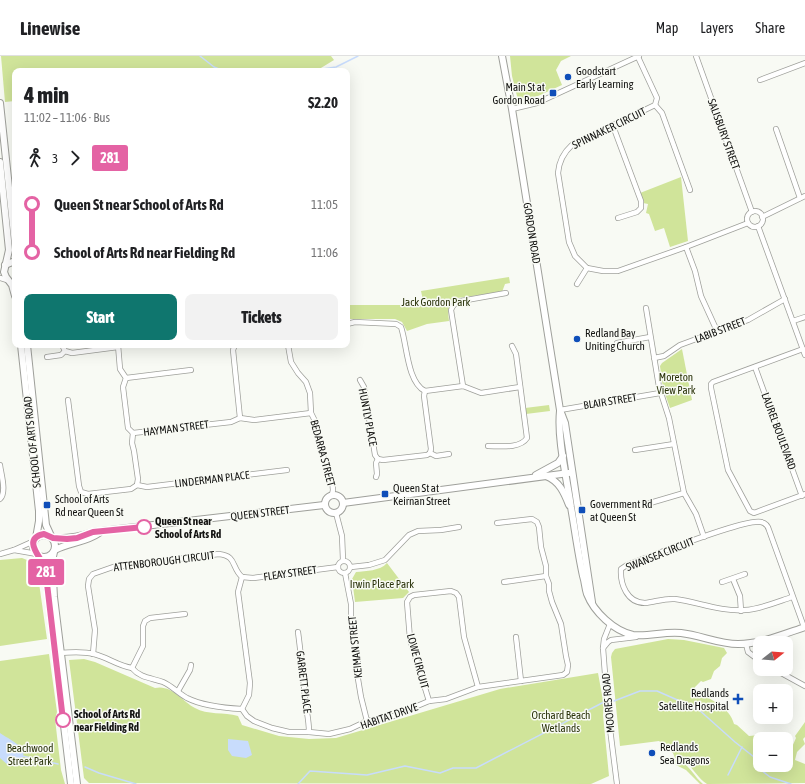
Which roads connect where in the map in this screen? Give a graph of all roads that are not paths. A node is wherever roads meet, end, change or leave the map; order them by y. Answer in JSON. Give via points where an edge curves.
{"nodes":[{"id":1,"x":502,"y":56,"type":"edge"},
{"id":2,"x":639,"y":56,"type":"edge"},
{"id":3,"x":696,"y":56,"type":"edge"},
{"id":4,"x":805,"y":63,"type":"edge"},
{"id":5,"x":760,"y":80,"type":"dead end"},
{"id":6,"x":0,"y":103,"type":"edge"},
{"id":7,"x":655,"y":105,"type":"junction"},
{"id":8,"x":512,"y":109,"type":"junction"},
{"id":9,"x":613,"y":126,"type":"junction"},
{"id":10,"x":776,"y":129,"type":"dead end"},
{"id":11,"x":0,"y":162,"type":"edge"},
{"id":12,"x":690,"y":190,"type":"dead end"},
{"id":13,"x":803,"y":197,"type":"edge"},
{"id":14,"x":752,"y":212,"type":"junction"},
{"id":15,"x":12,"y":216,"type":"edge"},
{"id":16,"x":762,"y":217,"type":"junction"},
{"id":17,"x":618,"y":218,"type":"dead end"},
{"id":18,"x":748,"y":223,"type":"junction"},
{"id":19,"x":758,"y":226,"type":"junction"},
{"id":20,"x":686,"y":247,"type":"junction"},
{"id":21,"x":12,"y":262,"type":"edge"},
{"id":22,"x":3,"y":267,"type":"edge"},
{"id":23,"x":587,"y":268,"type":"junction"},
{"id":24,"x":0,"y":278,"type":"edge"},
{"id":25,"x":10,"y":281,"type":"edge"},
{"id":26,"x":577,"y":284,"type":"dead end"},
{"id":27,"x":506,"y":293,"type":"dead end"},
{"id":28,"x":785,"y":299,"type":"junction"},
{"id":29,"x":646,"y":308,"type":"dead end"},
{"id":30,"x":805,"y":317,"type":"edge"},
{"id":31,"x":793,"y":321,"type":"junction"},
{"id":32,"x":350,"y":323,"type":"edge"},
{"id":33,"x":718,"y":331,"type":"junction"},
{"id":34,"x":650,"y":337,"type":"junction"},
{"id":35,"x":617,"y":343,"type":"dead end"},
{"id":36,"x":512,"y":346,"type":"dead end"},
{"id":37,"x":21,"y":348,"type":"edge"},
{"id":38,"x":27,"y":348,"type":"edge"},
{"id":39,"x":64,"y":348,"type":"edge"},
{"id":40,"x":105,"y":348,"type":"edge"},
{"id":41,"x":118,"y":348,"type":"edge"},
{"id":42,"x":233,"y":348,"type":"edge"},
{"id":43,"x":289,"y":348,"type":"edge"},
{"id":44,"x":803,"y":349,"type":"junction"},
{"id":45,"x":65,"y":351,"type":"junction"},
{"id":46,"x":805,"y":355,"type":"edge"},
{"id":47,"x":46,"y":357,"type":"dead end"},
{"id":48,"x":654,"y":358,"type":"junction"},
{"id":49,"x":755,"y":367,"type":"junction"},
{"id":50,"x":191,"y":370,"type":"dead end"},
{"id":51,"x":126,"y":378,"type":"junction"},
{"id":52,"x":360,"y":380,"type":"dead end"},
{"id":53,"x":463,"y":386,"type":"junction"},
{"id":54,"x":520,"y":386,"type":"junction"},
{"id":55,"x":425,"y":391,"type":"junction"},
{"id":56,"x":660,"y":393,"type":"junction"},
{"id":57,"x":68,"y":400,"type":"dead end"},
{"id":58,"x":560,"y":410,"type":"junction"},
{"id":59,"x":311,"y":412,"type":"junction"},
{"id":60,"x":240,"y":418,"type":"junction"},
{"id":61,"x":133,"y":433,"type":"junction"},
{"id":62,"x":674,"y":444,"type":"junction"},
{"id":63,"x":488,"y":446,"type":"dead end"},
{"id":64,"x":635,"y":450,"type":"dead end"},
{"id":65,"x":430,"y":453,"type":"junction"},
{"id":66,"x":450,"y":454,"type":"dead end"},
{"id":67,"x":563,"y":456,"type":"junction"},
{"id":68,"x":378,"y":459,"type":"junction"},
{"id":69,"x":0,"y":465,"type":"edge"},
{"id":70,"x":287,"y":470,"type":"dead end"},
{"id":71,"x":569,"y":473,"type":"junction"},
{"id":72,"x":545,"y":476,"type":"junction"},
{"id":73,"x":376,"y":478,"type":"dead end"},
{"id":74,"x":528,"y":479,"type":"junction"},
{"id":75,"x":137,"y":485,"type":"junction"},
{"id":76,"x":684,"y":493,"type":"junction"},
{"id":77,"x":332,"y":495,"type":"junction"},
{"id":78,"x":804,"y":495,"type":"edge"},
{"id":79,"x":0,"y":499,"type":"edge"},
{"id":80,"x":343,"y":503,"type":"junction"},
{"id":81,"x":641,"y":504,"type":"dead end"},
{"id":82,"x":324,"y":505,"type":"junction"},
{"id":83,"x":336,"y":513,"type":"junction"},
{"id":84,"x":572,"y":514,"type":"junction"},
{"id":85,"x":498,"y":523,"type":"dead end"},
{"id":86,"x":460,"y":527,"type":"dead end"},
{"id":87,"x":100,"y":532,"type":"junction"},
{"id":88,"x":52,"y":537,"type":"junction"},
{"id":89,"x":704,"y":537,"type":"junction"},
{"id":90,"x":35,"y":540,"type":"junction"},
{"id":91,"x":14,"y":550,"type":"junction"},
{"id":92,"x":54,"y":551,"type":"junction"},
{"id":93,"x":0,"y":554,"type":"edge"},
{"id":94,"x":38,"y":554,"type":"junction"},
{"id":95,"x":343,"y":560,"type":"junction"},
{"id":96,"x":338,"y":567,"type":"junction"},
{"id":97,"x":351,"y":567,"type":"junction"},
{"id":98,"x":345,"y":573,"type":"junction"},
{"id":99,"x":745,"y":574,"type":"dead end"},
{"id":100,"x":546,"y":576,"type":"junction"},
{"id":101,"x":242,"y":577,"type":"junction"},
{"id":102,"x":733,"y":579,"type":"junction"},
{"id":103,"x":504,"y":582,"type":"dead end"},
{"id":104,"x":722,"y":582,"type":"dead end"},
{"id":105,"x":792,"y":597,"type":"junction"},
{"id":106,"x":592,"y":602,"type":"junction"},
{"id":107,"x":741,"y":611,"type":"junction"},
{"id":108,"x":185,"y":614,"type":"dead end"},
{"id":109,"x":610,"y":624,"type":"junction"},
{"id":110,"x":804,"y":627,"type":"edge"},
{"id":111,"x":298,"y":632,"type":"dead end"},
{"id":112,"x":642,"y":636,"type":"junction"},
{"id":113,"x":516,"y":637,"type":"dead end"},
{"id":114,"x":746,"y":644,"type":"junction"},
{"id":115,"x":603,"y":648,"type":"junction"},
{"id":116,"x":58,"y":653,"type":"junction"},
{"id":117,"x":93,"y":654,"type":"junction"},
{"id":118,"x":753,"y":656,"type":"edge"},
{"id":119,"x":191,"y":665,"type":"dead end"},
{"id":120,"x":132,"y":668,"type":"junction"},
{"id":121,"x":787,"y":676,"type":"edge"},
{"id":122,"x":521,"y":681,"type":"junction"},
{"id":123,"x":805,"y":686,"type":"edge"},
{"id":124,"x":478,"y":687,"type":"junction"},
{"id":125,"x":178,"y":691,"type":"junction"},
{"id":126,"x":429,"y":702,"type":"junction"},
{"id":127,"x":242,"y":709,"type":"junction"},
{"id":128,"x":367,"y":721,"type":"junction"},
{"id":129,"x":309,"y":732,"type":"junction"},
{"id":130,"x":71,"y":784,"type":"edge"},
{"id":131,"x":77,"y":784,"type":"edge"},
{"id":132,"x":617,"y":784,"type":"edge"}],
"edges":[{"from":1,"to":8,"type":"street","name":"GORDON ROAD"},
{"from":2,"to":7,"type":"street","name":"SPINNAKER CIRCUIT","via":[[657,98]]},
{"from":2,"to":8,"type":"street","via":[[537,103]]},
{"from":3,"to":14,"type":"street","name":"SALISBURY STREET"},
{"from":4,"to":5,"type":"street"},
{"from":6,"to":15,"type":"street"},
{"from":7,"to":9,"type":"street","name":"SPINNAKER CIRCUIT"},
{"from":7,"to":12,"type":"street","via":[[662,113]]},
{"from":8,"to":58,"type":"street","name":"GORDON ROAD"},
{"from":9,"to":17,"type":"street","via":[[641,201],[641,208],[637,212]]},
{"from":9,"to":23,"type":"street","name":"SPINNAKER CIRCUIT","via":[[572,145],[558,165],[569,242],[575,256]]},
{"from":10,"to":13,"type":"street"},
{"from":11,"to":22,"type":"street","via":[[9,243],[8,257]]},
{"from":13,"to":16,"type":"street"},
{"from":14,"to":16,"type":"street","via":[[758,212]]},
{"from":14,"to":18,"type":"street","via":[[747,218]]},
{"from":16,"to":19,"type":"street","via":[[762,222]]},
{"from":18,"to":19,"type":"street","via":[[753,227]]},
{"from":18,"to":20,"type":"street"},
{"from":19,"to":28,"type":"street"},
{"from":20,"to":23,"type":"street","via":[[618,271]]},
{"from":20,"to":33,"type":"street","via":[[696,271],[701,296]]},
{"from":21,"to":22,"type":"street"},
{"from":22,"to":25,"type":"street","via":[[4,275]]},
{"from":23,"to":26,"type":"street"},
{"from":24,"to":25,"type":"street"},
{"from":27,"to":53,"type":"street","via":[[456,302],[452,306]]},
{"from":28,"to":31,"type":"street"},
{"from":28,"to":33,"type":"street","name":"LABIB STREET","via":[[748,320]]},
{"from":29,"to":34,"type":"street"},
{"from":30,"to":31,"type":"street"},
{"from":31,"to":44,"type":"street"},
{"from":32,"to":55,"type":"street","via":[[396,324],[401,327],[406,354],[417,385]]},
{"from":33,"to":48,"type":"street","name":"LABIB STREET","via":[[680,345],[664,356]]},
{"from":34,"to":35,"type":"street"},
{"from":34,"to":48,"type":"street"},
{"from":36,"to":54,"type":"street","via":[[516,354]]},
{"from":37,"to":90,"type":"street","name":"SCHOOL OF ARTS ROAD","via":[[39,521]]},
{"from":38,"to":88,"type":"street","name":"SCHOOL OF ARTS ROAD","via":[[46,525]]},
{"from":39,"to":45,"type":"street"},
{"from":40,"to":45,"type":"street","via":[[72,353]]},
{"from":41,"to":51,"type":"street","name":"HAYMAN STREET","via":[[120,369]]},
{"from":42,"to":60,"type":"street"},
{"from":43,"to":59,"type":"street","name":"BEDARRA STREET","via":[[291,362],[308,386]]},
{"from":44,"to":46,"type":"street"},
{"from":44,"to":49,"type":"street"},
{"from":45,"to":47,"type":"street","via":[[61,355]]},
{"from":48,"to":56,"type":"street"},
{"from":49,"to":78,"type":"street","name":"LAUREL BOULEVARD"},
{"from":49,"to":78,"type":"street","via":[[711,384],[728,470],[750,511],[754,513]]},
{"from":50,"to":51,"type":"street"},
{"from":51,"to":61,"type":"street","name":"HAYMAN STREET","via":[[122,387],[128,428]]},
{"from":52,"to":68,"type":"street","name":"HUNTLY PLACE","via":[[364,387],[375,455]]},
{"from":53,"to":54,"type":"street","via":[[481,392]]},
{"from":53,"to":55,"type":"street"},
{"from":54,"to":63,"type":"street","via":[[527,438],[520,444]]},
{"from":55,"to":65,"type":"street"},
{"from":56,"to":58,"type":"street","name":"BLAIR STREET"},
{"from":56,"to":62,"type":"street","via":[[669,418]]},
{"from":57,"to":75,"type":"street","name":"LINDERMAN PLACE","via":[[81,492],[88,494],[131,489]]},
{"from":58,"to":67,"type":"street","name":"GORDON ROAD","via":[[558,424]]},
{"from":58,"to":71,"type":"street","name":"GORDON ROAD","via":[[565,423]]},
{"from":59,"to":60,"type":"street","name":"HAYMAN STREET","via":[[254,420]]},
{"from":59,"to":77,"type":"street","name":"BEDARRA STREET","via":[[332,480]]},
{"from":60,"to":61,"type":"street","name":"HAYMAN STREET","via":[[231,422]]},
{"from":61,"to":75,"type":"street"},
{"from":62,"to":64,"type":"street"},
{"from":62,"to":76,"type":"street"},
{"from":65,"to":66,"type":"street","name":"HUNTLY PLACE","via":[[436,456]]},
{"from":65,"to":68,"type":"street","name":"HUNTLY PLACE"},
{"from":67,"to":71,"type":"street","name":"GORDON ROAD"},
{"from":67,"to":74,"type":"street","via":[[558,463]]},
{"from":68,"to":73,"type":"street"},
{"from":69,"to":79,"type":"street","via":[[4,491]]},
{"from":70,"to":75,"type":"street","name":"LINDERMAN PLACE","via":[[147,487]]},
{"from":71,"to":72,"type":"street"},
{"from":71,"to":84,"type":"street"},
{"from":71,"to":106,"type":"street"},
{"from":72,"to":74,"type":"street"},
{"from":72,"to":84,"type":"street","via":[[561,488]]},
{"from":74,"to":80,"type":"street"},
{"from":76,"to":81,"type":"street"},
{"from":76,"to":89,"type":"street","via":[[696,514]]},
{"from":77,"to":80,"type":"street","via":[[338,496]]},
{"from":77,"to":82,"type":"street","via":[[325,500]]},
{"from":80,"to":83,"type":"street","via":[[340,511]]},
{"from":82,"to":83,"type":"street","via":[[329,512]]},
{"from":82,"to":87,"type":"street","name":"QUEEN STREET"},
{"from":83,"to":95,"type":"street","via":[[342,536]]},
{"from":84,"to":106,"type":"street","via":[[587,594]]},
{"from":85,"to":100,"type":"street","name":"HABITAT DRIVE","via":[[532,520],[537,522]]},
{"from":86,"to":97,"type":"street","via":[[418,531],[409,535],[385,560]]},
{"from":87,"to":88,"type":"street","name":"QUEEN STREET","via":[[72,538]]},
{"from":87,"to":92,"type":"street","name":"QUEEN STREET","via":[[85,541]]},
{"from":88,"to":90,"type":"street","via":[[44,534]]},
{"from":88,"to":92,"type":"street"},
{"from":89,"to":105,"type":"street","name":"SWANSEA CIRCUIT","via":[[733,527],[763,522],[770,530]]},
{"from":89,"to":107,"type":"street","name":"SWANSEA CIRCUIT","via":[[624,567],[621,570],[621,577],[626,593],[642,603],[674,599]]},
{"from":90,"to":91,"type":"street"},
{"from":90,"to":94,"type":"street","via":[[34,548]]},
{"from":91,"to":93,"type":"street"},
{"from":91,"to":94,"type":"street"},
{"from":92,"to":94,"type":"street","via":[[45,557]]},
{"from":92,"to":116,"type":"street","via":[[52,572]]},
{"from":94,"to":116,"type":"street","via":[[46,575]]},
{"from":95,"to":96,"type":"street"},
{"from":95,"to":97,"type":"street","via":[[349,562]]},
{"from":96,"to":98,"type":"street","via":[[340,572]]},
{"from":96,"to":101,"type":"street","name":"FLEAY STREET","via":[[253,578]]},
{"from":97,"to":98,"type":"street"},
{"from":98,"to":128,"type":"street","name":"KEIMAN STREET","via":[[351,604],[358,679]]},
{"from":99,"to":102,"type":"street"},
{"from":100,"to":103,"type":"street"},
{"from":100,"to":122,"type":"street","name":"HABITAT DRIVE","via":[[552,602],[561,624],[568,665],[563,675]]},
{"from":101,"to":117,"type":"street","name":"ATTENBOROUGH CIRCUIT","via":[[227,555],[219,554],[114,567],[93,574],[88,586],[95,630]]},
{"from":101,"to":127,"type":"street","via":[[238,592],[250,683],[249,695]]},
{"from":102,"to":104,"type":"street"},
{"from":102,"to":107,"type":"street","via":[[740,596]]},
{"from":105,"to":107,"type":"street","name":"SWANSEA CIRCUIT"},
{"from":105,"to":110,"type":"street","name":"SWANSEA CIRCUIT"},
{"from":106,"to":109,"type":"street"},
{"from":108,"to":120,"type":"street","via":[[150,618],[145,621],[143,646]]},
{"from":109,"to":112,"type":"street","via":[[625,632]]},
{"from":109,"to":115,"type":"street","name":"MOORES ROAD"},
{"from":110,"to":114,"type":"street"},
{"from":111,"to":129,"type":"street","name":"GARRETT PLACE"},
{"from":112,"to":114,"type":"street","via":[[680,633],[731,644]]},
{"from":112,"to":115,"type":"street","via":[[611,640]]},
{"from":113,"to":122,"type":"street"},
{"from":114,"to":118,"type":"street","via":[[748,652]]},
{"from":115,"to":132,"type":"street","name":"MOORES ROAD"},
{"from":116,"to":117,"type":"street"},
{"from":116,"to":130,"type":"street"},
{"from":116,"to":131,"type":"street"},
{"from":117,"to":120,"type":"street"},
{"from":119,"to":125,"type":"street"},
{"from":120,"to":125,"type":"street","via":[[136,673]]},
{"from":121,"to":123,"type":"street"},
{"from":122,"to":124,"type":"street","name":"HABITAT DRIVE"},
{"from":124,"to":126,"type":"street","name":"HABITAT DRIVE","via":[[446,699]]},
{"from":124,"to":126,"type":"street","name":"LOWE CIRCUIT","via":[[464,637],[459,597],[451,591],[414,596],[407,602],[410,639]]},
{"from":125,"to":127,"type":"street","via":[[207,705]]},
{"from":126,"to":128,"type":"street","name":"HABITAT DRIVE","via":[[391,717]]},
{"from":127,"to":129,"type":"street","name":"HABITAT DRIVE","via":[[254,721],[272,728],[289,732]]},
{"from":128,"to":129,"type":"street","name":"HABITAT DRIVE","via":[[336,733]]}]}
